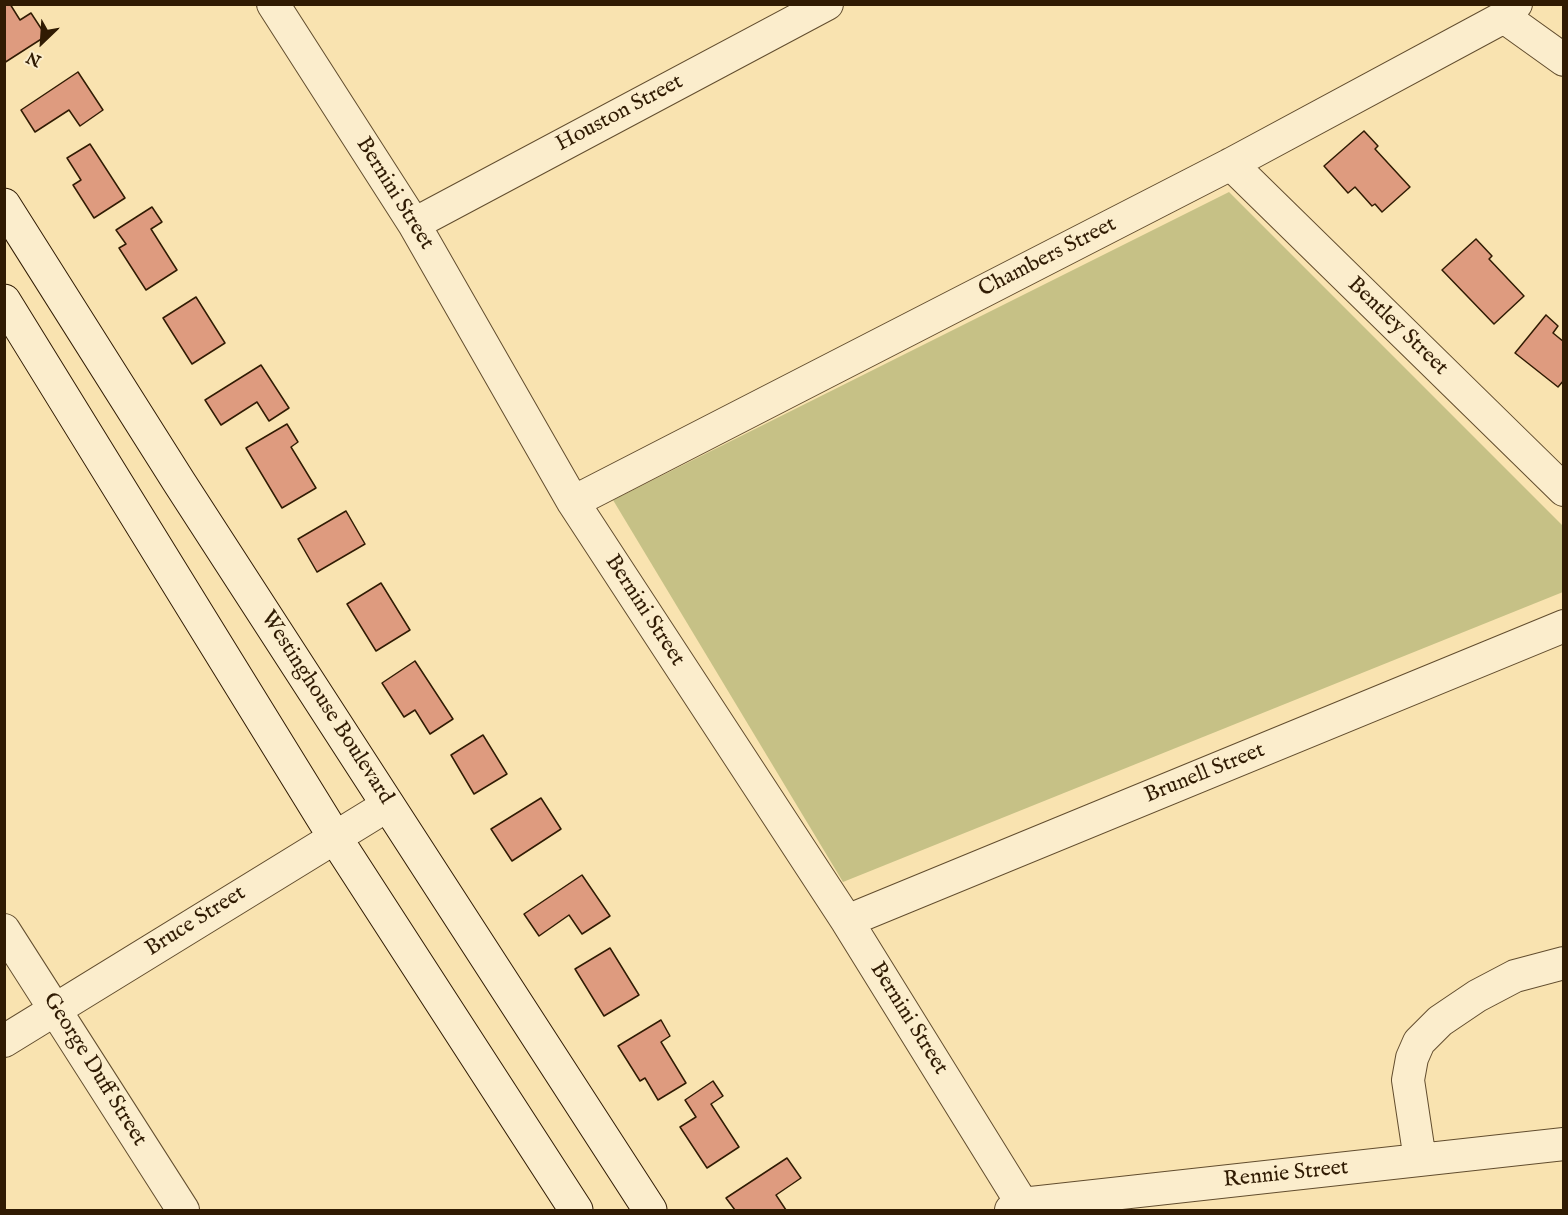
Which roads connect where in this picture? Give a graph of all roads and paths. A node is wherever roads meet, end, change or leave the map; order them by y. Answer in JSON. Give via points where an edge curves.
{"nodes":[{"id":1,"x":273,"y":4,"type":"edge"},
{"id":2,"x":827,"y":4,"type":"edge"},
{"id":3,"x":1510,"y":11,"type":"edge"},
{"id":4,"x":1563,"y":60,"type":"edge"},
{"id":5,"x":1231,"y":164,"type":"junction"},
{"id":6,"x":4,"y":205,"type":"edge"},
{"id":7,"x":414,"y":224,"type":"junction"},
{"id":8,"x":4,"y":302,"type":"edge"},
{"id":9,"x":1563,"y":490,"type":"edge"},
{"id":10,"x":573,"y":502,"type":"junction"},
{"id":11,"x":1563,"y":626,"type":"edge"},
{"id":12,"x":388,"y":805,"type":"junction"},
{"id":13,"x":334,"y":837,"type":"junction"},
{"id":14,"x":848,"y":921,"type":"junction"},
{"id":15,"x":4,"y":930,"type":"edge"},
{"id":16,"x":1563,"y":963,"type":"edge"},
{"id":17,"x":56,"y":1010,"type":"junction"},
{"id":18,"x":4,"y":1041,"type":"edge"},
{"id":19,"x":1563,"y":1144,"type":"edge"},
{"id":20,"x":1420,"y":1160,"type":"junction"},
{"id":21,"x":1019,"y":1208,"type":"edge"},
{"id":22,"x":183,"y":1210,"type":"edge"},
{"id":23,"x":576,"y":1210,"type":"edge"},
{"id":24,"x":650,"y":1210,"type":"edge"}],
"edges":[{"from":1,"to":7,"type":"street","name":"Bernini Street"},
{"from":2,"to":7,"type":"street","name":"Houston Street"},
{"from":3,"to":4,"type":"street"},
{"from":3,"to":5,"type":"street","name":"Chambers Street"},
{"from":5,"to":9,"type":"street","name":"Bentley Street"},
{"from":5,"to":10,"type":"street","name":"Chambers Street"},
{"from":6,"to":12,"type":"street","name":"Westinghouse Boulevard"},
{"from":7,"to":10,"type":"street","name":"Bernini Street"},
{"from":8,"to":13,"type":"street"},
{"from":10,"to":14,"type":"street","name":"Bernini Street"},
{"from":11,"to":14,"type":"street","name":"Brunell Street"},
{"from":12,"to":13,"type":"street","name":"Bruce Street"},
{"from":12,"to":24,"type":"street","name":"Westinghouse Boulevard"},
{"from":13,"to":17,"type":"street","name":"Bruce Street"},
{"from":13,"to":23,"type":"street"},
{"from":14,"to":21,"type":"street","name":"Bernini Street"},
{"from":15,"to":17,"type":"street","name":"George Duff Street"},
{"from":16,"to":20,"type":"street","via":[[1515,976],[1477,996],[1440,1021],[1419,1042],[1408,1080]]},
{"from":17,"to":18,"type":"street","name":"Bruce Street"},
{"from":17,"to":22,"type":"street","name":"George Duff Street"},
{"from":19,"to":20,"type":"street","name":"Rennie Street"},
{"from":20,"to":21,"type":"street","name":"Rennie Street"}]}
